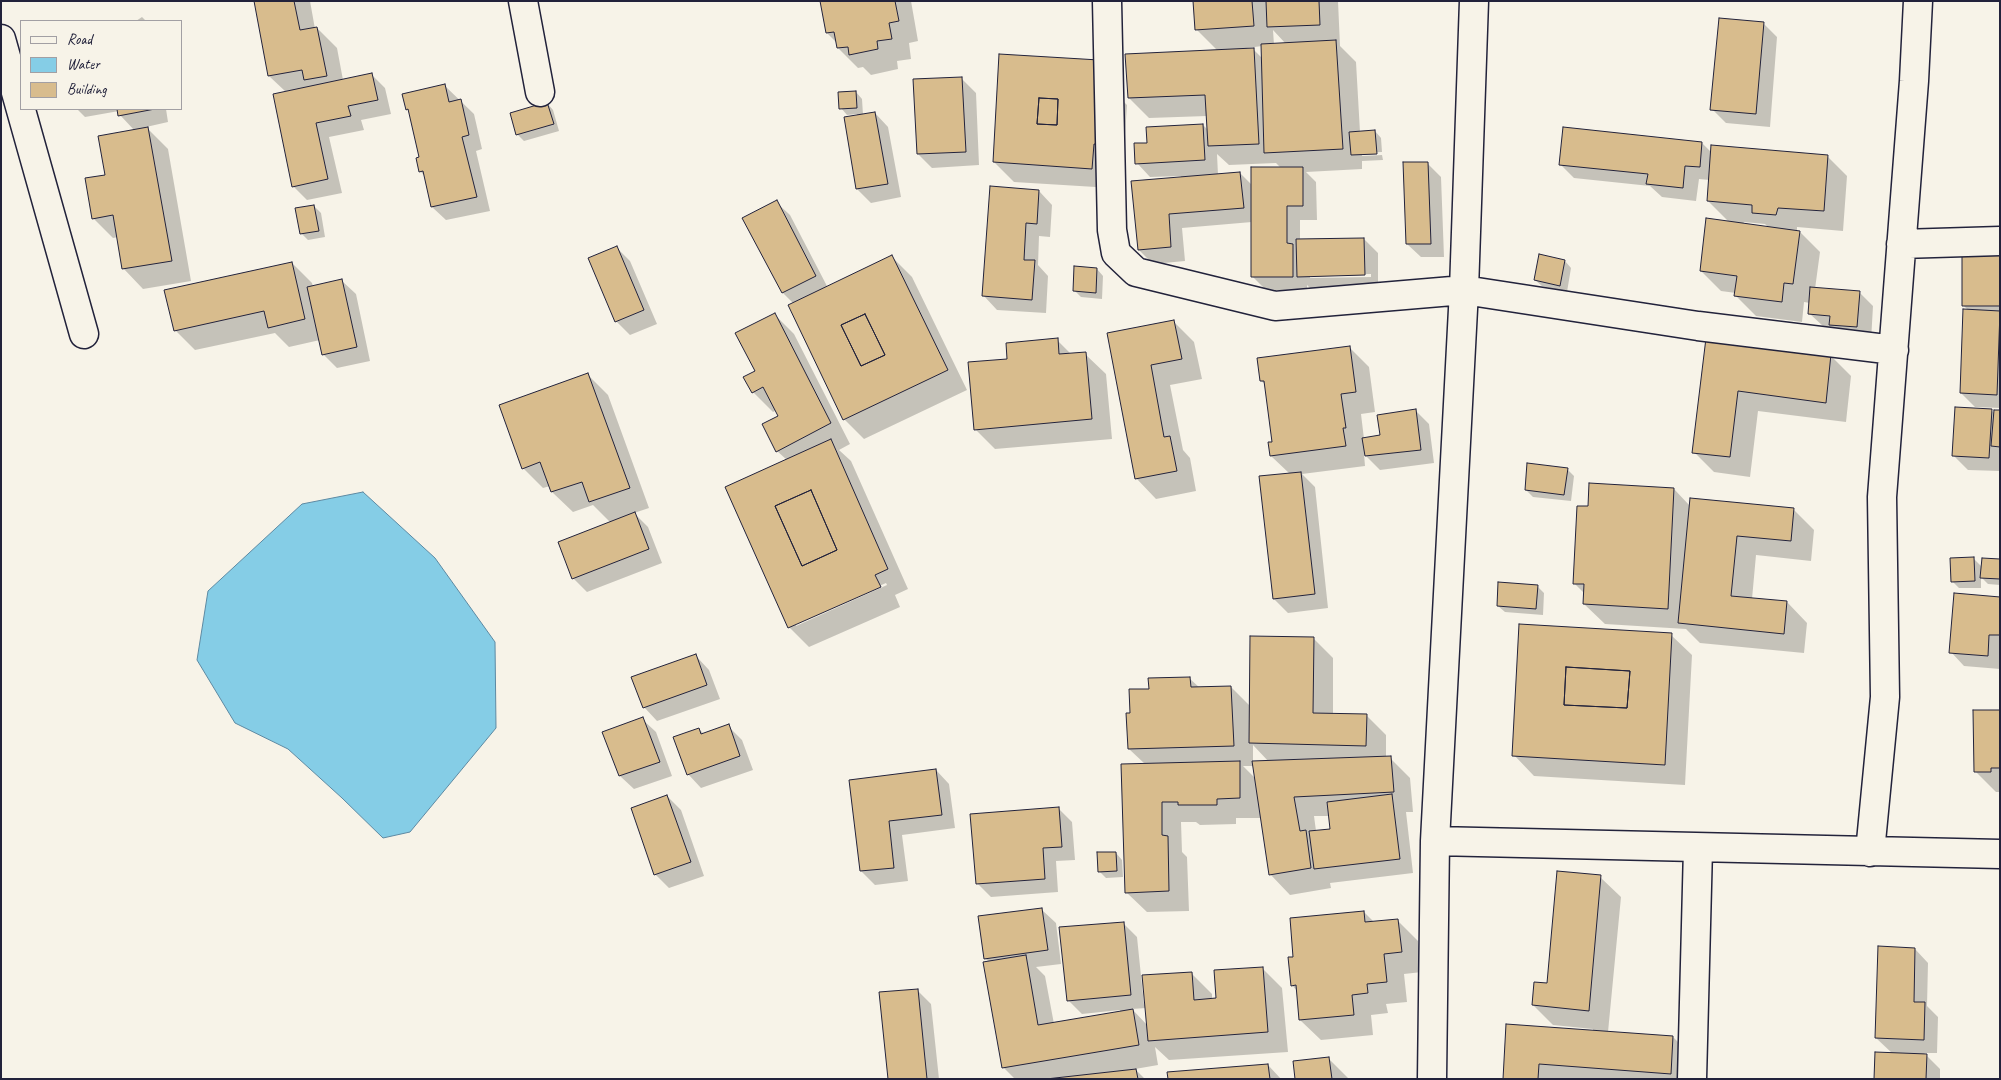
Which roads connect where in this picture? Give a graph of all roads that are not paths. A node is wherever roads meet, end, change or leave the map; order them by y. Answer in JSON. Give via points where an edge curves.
{"nodes":[{"id":1,"x":523,"y":1,"type":"edge"},
{"id":2,"x":1108,"y":1,"type":"edge"},
{"id":3,"x":1474,"y":1,"type":"edge"},
{"id":4,"x":1918,"y":1,"type":"edge"},
{"id":5,"x":1,"y":39,"type":"edge"},
{"id":6,"x":540,"y":92,"type":"dead end"},
{"id":7,"x":20,"y":107,"type":"edge"},
{"id":8,"x":21,"y":110,"type":"edge"},
{"id":9,"x":2000,"y":241,"type":"edge"},
{"id":10,"x":1901,"y":244,"type":"junction"},
{"id":11,"x":1464,"y":290,"type":"junction"},
{"id":12,"x":84,"y":334,"type":"dead end"},
{"id":13,"x":1894,"y":350,"type":"junction"},
{"id":14,"x":1434,"y":841,"type":"junction"},
{"id":15,"x":1698,"y":848,"type":"junction"},
{"id":16,"x":1870,"y":852,"type":"junction"},
{"id":17,"x":2000,"y":854,"type":"edge"},
{"id":18,"x":1432,"y":1079,"type":"edge"},
{"id":19,"x":1692,"y":1079,"type":"edge"}],
"edges":[{"from":1,"to":6,"type":"street"},
{"from":2,"to":11,"type":"street","via":[[1112,230],[1116,253],[1136,272],[1275,306]]},
{"from":3,"to":11,"type":"street"},
{"from":4,"to":10,"type":"street"},
{"from":5,"to":7,"type":"street"},
{"from":8,"to":12,"type":"street"},
{"from":9,"to":10,"type":"street"},
{"from":10,"to":13,"type":"street"},
{"from":11,"to":13,"type":"street","via":[[1698,326]]},
{"from":11,"to":14,"type":"street"},
{"from":13,"to":16,"type":"street","via":[[1882,497],[1885,697]]},
{"from":14,"to":15,"type":"street"},
{"from":14,"to":18,"type":"street"},
{"from":15,"to":16,"type":"street"},
{"from":15,"to":19,"type":"street"},
{"from":16,"to":17,"type":"street"}]}
